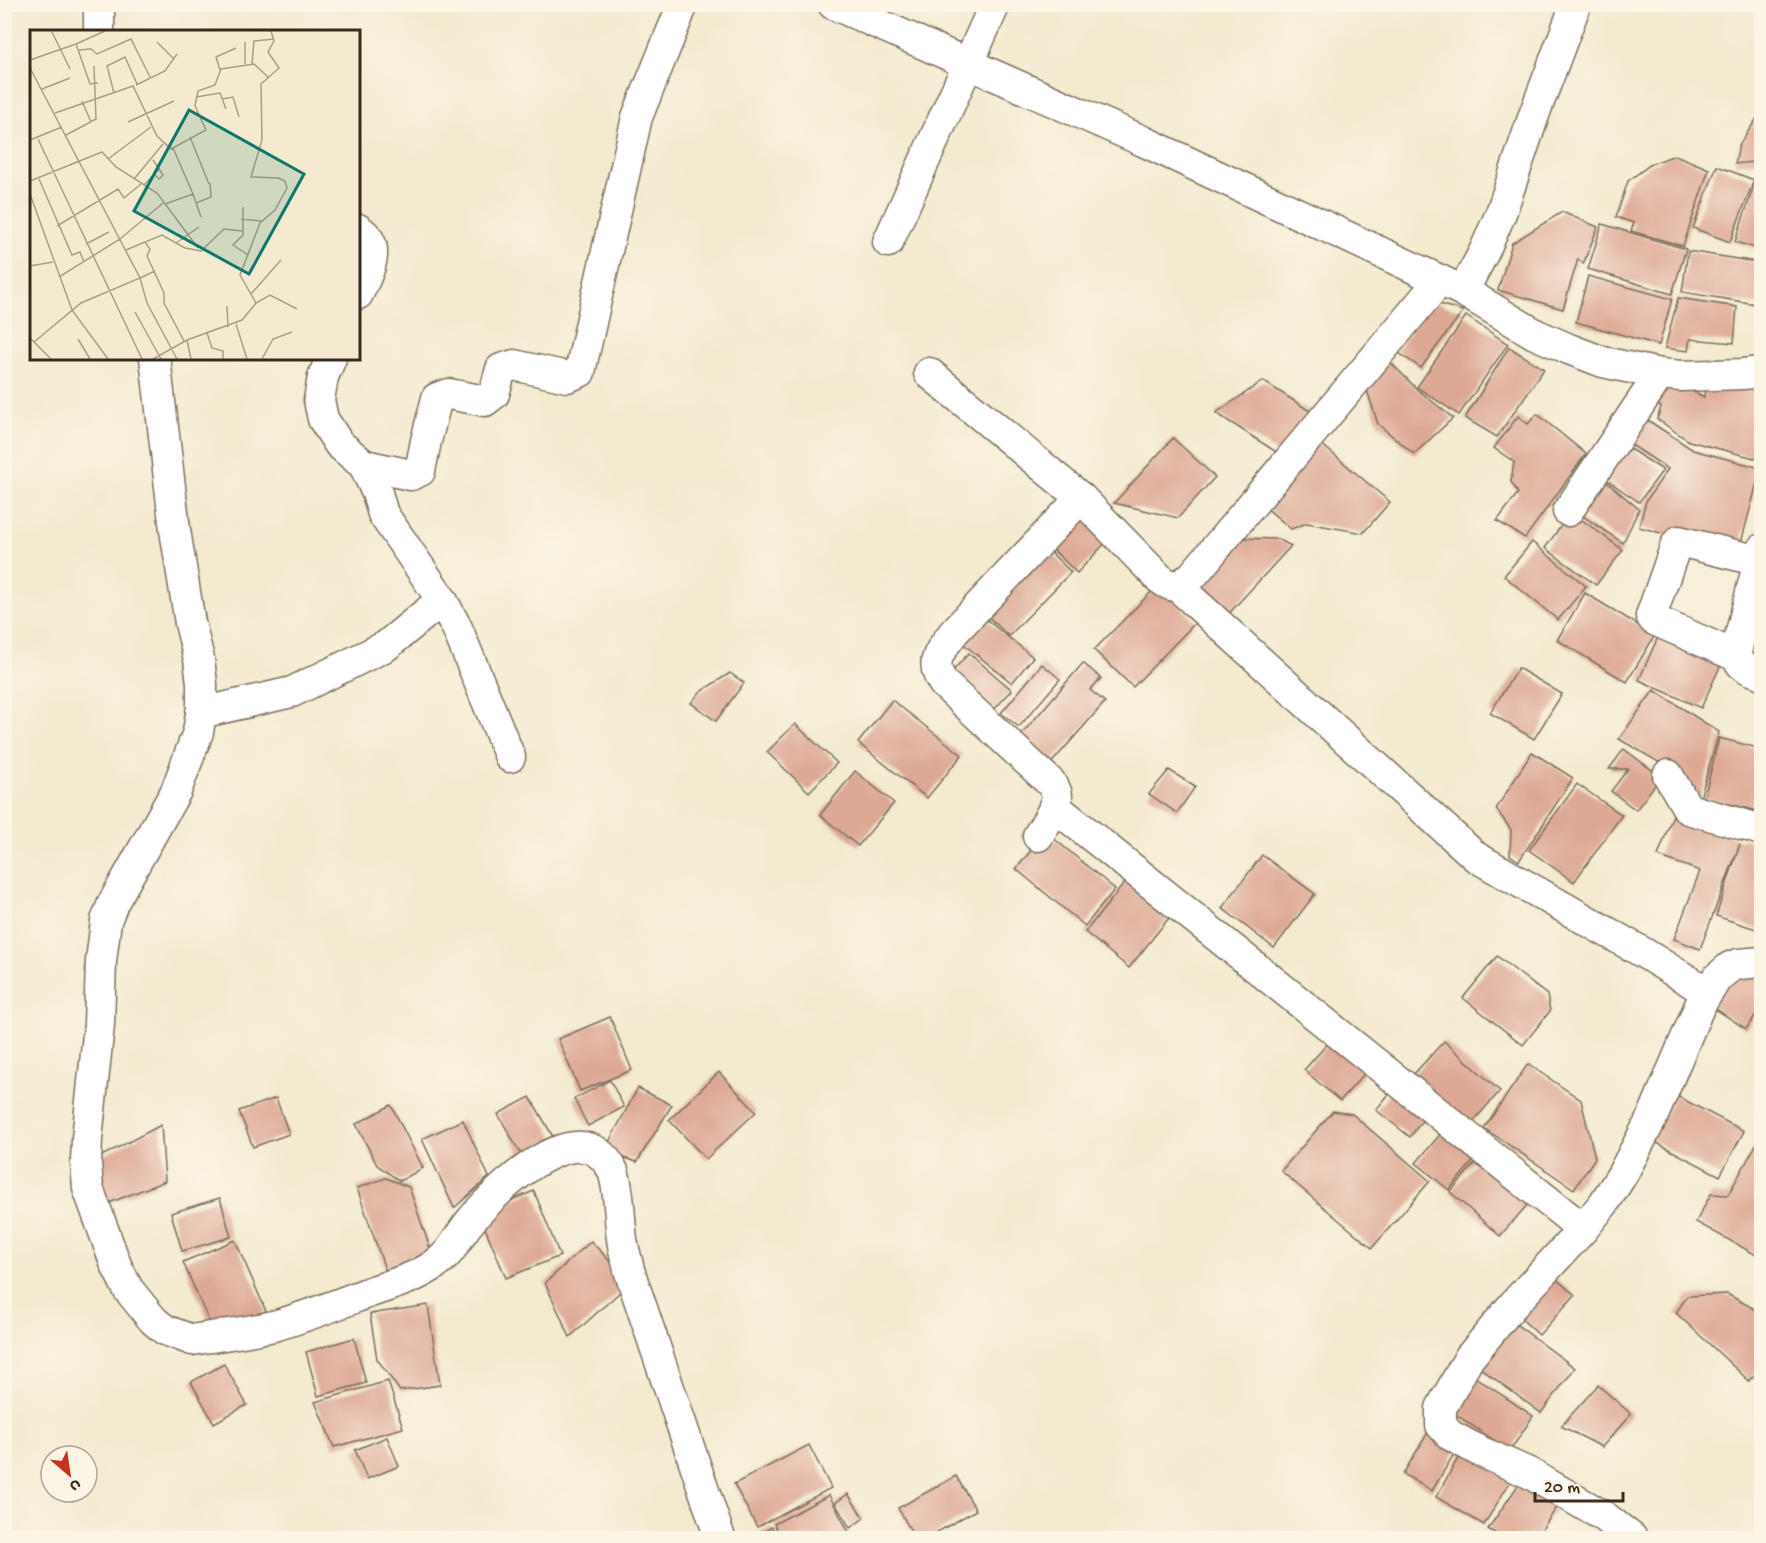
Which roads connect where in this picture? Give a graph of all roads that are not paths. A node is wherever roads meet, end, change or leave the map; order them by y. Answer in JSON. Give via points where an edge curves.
{"nodes":[{"id":1,"x":99,"y":4,"type":"edge"},
{"id":2,"x":683,"y":4,"type":"edge"},
{"id":3,"x":833,"y":4,"type":"edge"},
{"id":4,"x":995,"y":4,"type":"edge"},
{"id":5,"x":1575,"y":4,"type":"edge"},
{"id":6,"x":99,"y":30,"type":"edge"},
{"id":7,"x":967,"y":63,"type":"junction"},
{"id":8,"x":360,"y":231,"type":"edge"},
{"id":9,"x":888,"y":242,"type":"dead end"},
{"id":10,"x":1452,"y":286,"type":"junction"},
{"id":11,"x":360,"y":289,"type":"edge"},
{"id":12,"x":155,"y":360,"type":"edge"},
{"id":13,"x":330,"y":360,"type":"edge"},
{"id":14,"x":1761,"y":372,"type":"edge"},
{"id":15,"x":929,"y":373,"type":"dead end"},
{"id":16,"x":1660,"y":374,"type":"junction"},
{"id":17,"x":364,"y":465,"type":"junction"},
{"id":18,"x":1081,"y":498,"type":"junction"},
{"id":19,"x":1568,"y":511,"type":"dead end"},
{"id":20,"x":1760,"y":555,"type":"edge"},
{"id":21,"x":1177,"y":586,"type":"junction"},
{"id":22,"x":442,"y":600,"type":"junction"},
{"id":23,"x":1736,"y":656,"type":"junction"},
{"id":24,"x":1761,"y":674,"type":"edge"},
{"id":25,"x":201,"y":713,"type":"junction"},
{"id":26,"x":510,"y":757,"type":"dead end"},
{"id":27,"x":1668,"y":775,"type":"dead end"},
{"id":28,"x":1054,"y":806,"type":"junction"},
{"id":29,"x":1761,"y":830,"type":"edge"},
{"id":30,"x":1038,"y":836,"type":"dead end"},
{"id":31,"x":1761,"y":962,"type":"edge"},
{"id":32,"x":1707,"y":993,"type":"junction"},
{"id":33,"x":1583,"y":1229,"type":"junction"},
{"id":34,"x":720,"y":1539,"type":"edge"},
{"id":35,"x":1632,"y":1539,"type":"edge"}],
"edges":[{"from":1,"to":6,"type":"street"},
{"from":2,"to":17,"type":"street","via":[[637,117],[580,372],[567,377],[513,365],[501,369],[494,394],[485,401],[449,394],[437,398],[420,471],[411,475]]},
{"from":3,"to":7,"type":"street"},
{"from":4,"to":7,"type":"street"},
{"from":5,"to":10,"type":"street","via":[[1484,252]]},
{"from":7,"to":9,"type":"street"},
{"from":7,"to":10,"type":"street"},
{"from":8,"to":11,"type":"street","via":[[370,240],[373,260]]},
{"from":10,"to":16,"type":"street","via":[[1569,349],[1603,362]]},
{"from":10,"to":21,"type":"street","via":[[1192,575]]},
{"from":12,"to":25,"type":"street","via":[[175,530],[199,658]]},
{"from":13,"to":17,"type":"street","via":[[319,400],[323,419],[339,444]]},
{"from":14,"to":16,"type":"street"},
{"from":15,"to":18,"type":"street"},
{"from":16,"to":19,"type":"street"},
{"from":17,"to":22,"type":"street","via":[[383,514]]},
{"from":18,"to":21,"type":"street","via":[[1159,578]]},
{"from":18,"to":28,"type":"street","via":[[954,632],[936,663],[944,684],[1051,783],[1058,794]]},
{"from":20,"to":23,"type":"street"},
{"from":20,"to":23,"type":"street","via":[[1679,542],[1651,616]]},
{"from":21,"to":32,"type":"street","via":[[1476,857]]},
{"from":22,"to":25,"type":"street","via":[[386,646],[292,692]]},
{"from":22,"to":26,"type":"street","via":[[458,628]]},
{"from":23,"to":24,"type":"street","via":[[1743,667]]},
{"from":25,"to":34,"type":"street","via":[[176,791],[113,903],[105,927],[86,1163],[88,1188],[128,1289],[165,1330],[192,1340],[276,1325],[409,1279],[446,1256],[468,1224],[510,1180],[552,1153],[571,1147],[593,1149],[613,1171],[629,1270]]},
{"from":27,"to":29,"type":"street","via":[[1688,809]]},
{"from":28,"to":30,"type":"street"},
{"from":28,"to":33,"type":"street"},
{"from":31,"to":32,"type":"street","via":[[1730,967]]},
{"from":32,"to":33,"type":"street","via":[[1652,1118],[1622,1175]]},
{"from":33,"to":35,"type":"street","via":[[1469,1358],[1441,1408],[1441,1425],[1450,1435],[1529,1473],[1595,1512]]}]}
